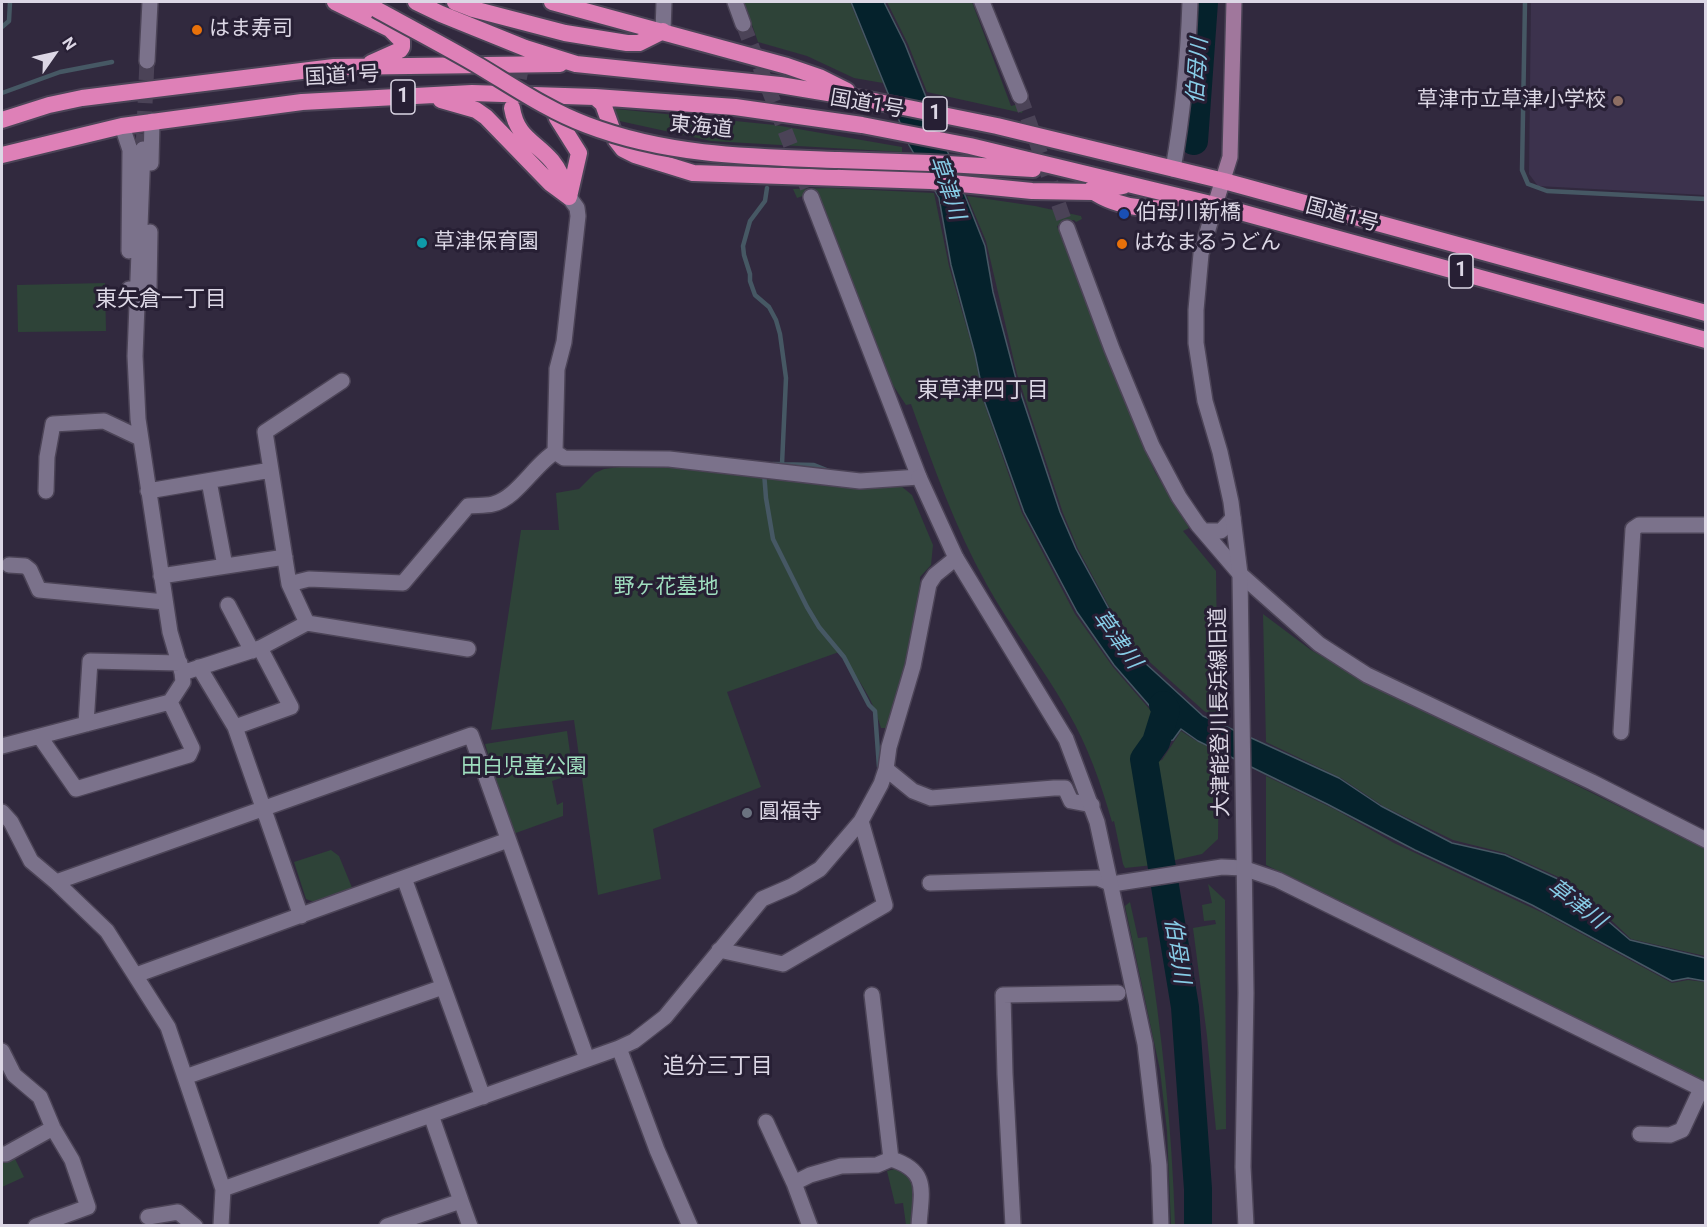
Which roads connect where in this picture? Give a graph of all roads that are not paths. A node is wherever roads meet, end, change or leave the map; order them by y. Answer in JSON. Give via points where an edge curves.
{"nodes":[{"id":1,"x":150,"y":2,"type":"edge"},
{"id":2,"x":335,"y":2,"type":"edge"},
{"id":3,"x":416,"y":2,"type":"edge"},
{"id":4,"x":455,"y":2,"type":"edge"},
{"id":5,"x":552,"y":2,"type":"edge"},
{"id":6,"x":664,"y":2,"type":"edge"},
{"id":7,"x":735,"y":2,"type":"edge"},
{"id":8,"x":982,"y":2,"type":"edge"},
{"id":9,"x":1190,"y":2,"type":"edge"},
{"id":10,"x":1234,"y":2,"type":"edge"},
{"id":11,"x":368,"y":5,"type":"edge"},
{"id":12,"x":743,"y":24,"type":"tunnel mouth"},
{"id":13,"x":663,"y":31,"type":"junction"},
{"id":14,"x":147,"y":61,"type":"tunnel mouth"},
{"id":15,"x":576,"y":64,"type":"junction"},
{"id":16,"x":362,"y":67,"type":"junction"},
{"id":17,"x":557,"y":95,"type":"junction"},
{"id":18,"x":417,"y":96,"type":"junction"},
{"id":19,"x":1020,"y":96,"type":"tunnel mouth"},
{"id":20,"x":595,"y":97,"type":"junction"},
{"id":21,"x":864,"y":99,"type":"junction"},
{"id":22,"x":512,"y":108,"type":"tunnel mouth"},
{"id":23,"x":2,"y":120,"type":"edge"},
{"id":24,"x":152,"y":121,"type":"junction"},
{"id":25,"x":122,"y":126,"type":"junction"},
{"id":26,"x":143,"y":149,"type":"tunnel mouth"},
{"id":27,"x":2,"y":155,"type":"edge"},
{"id":28,"x":1023,"y":164,"type":"junction"},
{"id":29,"x":1173,"y":169,"type":"junction"},
{"id":30,"x":1070,"y":171,"type":"junction"},
{"id":31,"x":1224,"y":181,"type":"junction"},
{"id":32,"x":1130,"y":185,"type":"junction"},
{"id":33,"x":1093,"y":192,"type":"junction"},
{"id":34,"x":569,"y":197,"type":"junction"},
{"id":35,"x":811,"y":197,"type":"tunnel mouth"},
{"id":36,"x":1215,"y":205,"type":"junction"},
{"id":37,"x":1067,"y":228,"type":"tunnel mouth"},
{"id":38,"x":137,"y":290,"type":"junction"},
{"id":39,"x":1706,"y":313,"type":"edge"},
{"id":40,"x":1706,"y":340,"type":"edge"},
{"id":41,"x":342,"y":381,"type":"dead end"},
{"id":42,"x":141,"y":438,"type":"junction"},
{"id":43,"x":555,"y":452,"type":"junction"},
{"id":44,"x":271,"y":470,"type":"junction"},
{"id":45,"x":919,"y":477,"type":"junction"},
{"id":46,"x":209,"y":481,"type":"junction"},
{"id":47,"x":46,"y":491,"type":"dead end"},
{"id":48,"x":148,"y":491,"type":"junction"},
{"id":49,"x":1233,"y":518,"type":"junction"},
{"id":50,"x":1706,"y":525,"type":"edge"},
{"id":51,"x":1203,"y":531,"type":"junction"},
{"id":52,"x":285,"y":557,"type":"junction"},
{"id":53,"x":956,"y":558,"type":"junction"},
{"id":54,"x":9,"y":565,"type":"dead end"},
{"id":55,"x":225,"y":566,"type":"junction"},
{"id":56,"x":1240,"y":574,"type":"junction"},
{"id":57,"x":161,"y":576,"type":"junction"},
{"id":58,"x":289,"y":584,"type":"junction"},
{"id":59,"x":165,"y":602,"type":"junction"},
{"id":60,"x":228,"y":605,"type":"dead end"},
{"id":61,"x":307,"y":623,"type":"junction"},
{"id":62,"x":468,"y":649,"type":"dead end"},
{"id":63,"x":256,"y":650,"type":"junction"},
{"id":64,"x":181,"y":668,"type":"junction"},
{"id":65,"x":199,"y":668,"type":"junction"},
{"id":66,"x":171,"y":702,"type":"junction"},
{"id":67,"x":86,"y":724,"type":"junction"},
{"id":68,"x":235,"y":727,"type":"junction"},
{"id":69,"x":1622,"y":732,"type":"dead end"},
{"id":70,"x":40,"y":736,"type":"junction"},
{"id":71,"x":2,"y":746,"type":"edge"},
{"id":72,"x":886,"y":770,"type":"junction"},
{"id":73,"x":1092,"y":805,"type":"junction"},
{"id":74,"x":264,"y":808,"type":"junction"},
{"id":75,"x":2,"y":812,"type":"edge"},
{"id":76,"x":861,"y":820,"type":"junction"},
{"id":77,"x":508,"y":840,"type":"junction"},
{"id":78,"x":1706,"y":840,"type":"edge"},
{"id":79,"x":1243,"y":868,"type":"junction"},
{"id":80,"x":404,"y":878,"type":"junction"},
{"id":81,"x":56,"y":882,"type":"junction"},
{"id":82,"x":930,"y":883,"type":"dead end"},
{"id":83,"x":1112,"y":884,"type":"junction"},
{"id":84,"x":301,"y":915,"type":"junction"},
{"id":85,"x":719,"y":950,"type":"junction"},
{"id":86,"x":136,"y":975,"type":"junction"},
{"id":87,"x":442,"y":987,"type":"junction"},
{"id":88,"x":1118,"y":993,"type":"dead end"},
{"id":89,"x":872,"y":995,"type":"dead end"},
{"id":90,"x":619,"y":1048,"type":"junction"},
{"id":91,"x":2,"y":1051,"type":"edge"},
{"id":92,"x":587,"y":1059,"type":"junction"},
{"id":93,"x":185,"y":1077,"type":"junction"},
{"id":94,"x":1703,"y":1090,"type":"edge"},
{"id":95,"x":483,"y":1096,"type":"junction"},
{"id":96,"x":431,"y":1115,"type":"junction"},
{"id":97,"x":766,"y":1122,"type":"dead end"},
{"id":98,"x":53,"y":1128,"type":"junction"},
{"id":99,"x":1640,"y":1134,"type":"dead end"},
{"id":100,"x":2,"y":1154,"type":"edge"},
{"id":101,"x":891,"y":1159,"type":"junction"},
{"id":102,"x":794,"y":1183,"type":"junction"},
{"id":103,"x":223,"y":1190,"type":"junction"},
{"id":104,"x":461,"y":1201,"type":"junction"},
{"id":105,"x":148,"y":1217,"type":"dead end"},
{"id":106,"x":36,"y":1226,"type":"edge"},
{"id":107,"x":195,"y":1226,"type":"edge"},
{"id":108,"x":221,"y":1226,"type":"edge"},
{"id":109,"x":387,"y":1226,"type":"edge"},
{"id":110,"x":470,"y":1226,"type":"edge"},
{"id":111,"x":690,"y":1226,"type":"edge"},
{"id":112,"x":810,"y":1226,"type":"edge"},
{"id":113,"x":919,"y":1226,"type":"edge"},
{"id":114,"x":1013,"y":1226,"type":"edge"},
{"id":115,"x":1161,"y":1226,"type":"edge"},
{"id":116,"x":1246,"y":1226,"type":"edge"}],
"edges":[{"from":1,"to":14,"type":"street"},
{"from":2,"to":16,"type":"highway","via":[[402,40],[402,48],[395,53]]},
{"from":3,"to":15,"type":"highway","number":"1","via":[[525,48]]},
{"from":4,"to":13,"type":"highway","via":[[529,28],[627,43],[639,43]]},
{"from":5,"to":13,"type":"highway","number":"1"},
{"from":6,"to":13,"type":"street"},
{"from":7,"to":12,"type":"street"},
{"from":8,"to":19,"type":"street"},
{"from":9,"to":29,"type":"street","via":[[1188,60]]},
{"from":10,"to":31,"type":"main road","via":[[1230,157]]},
{"from":11,"to":28,"type":"highway","name":"東海道","number":"1","bridge":true,"via":[[587,125],[654,145],[702,153]]},
{"from":13,"to":21,"type":"highway","number":"1","via":[[787,66]]},
{"from":15,"to":16,"type":"highway","name":"国道1号","number":"1"},
{"from":15,"to":21,"type":"highway","number":"1","via":[[715,77]]},
{"from":16,"to":23,"type":"highway","name":"国道1号","number":"1","via":[[82,98]]},
{"from":17,"to":18,"type":"highway","name":"国道1号","number":"1"},
{"from":17,"to":20,"type":"highway","name":"国道1号","number":"1"},
{"from":17,"to":34,"type":"highway","via":[[552,104],[554,111],[579,153]]},
{"from":18,"to":24,"type":"highway","name":"国道1号","number":"1","via":[[302,102]]},
{"from":18,"to":34,"type":"highway","via":[[476,110]]},
{"from":20,"to":28,"type":"highway","name":"国道1号","number":"1","via":[[735,107],[862,125],[970,146]]},
{"from":20,"to":33,"type":"highway","via":[[603,104],[623,149],[693,173],[931,181],[1032,191]]},
{"from":21,"to":29,"type":"highway","name":"国道1号","number":"1","via":[[1006,128]]},
{"from":22,"to":34,"type":"highway","via":[[521,134],[561,173]]},
{"from":24,"to":25,"type":"highway","name":"国道1号","number":"1"},
{"from":24,"to":38,"type":"street","via":[[149,288]]},
{"from":25,"to":27,"type":"highway","name":"国道1号","number":"1"},
{"from":25,"to":38,"type":"street","via":[[130,150],[129,289]]},
{"from":26,"to":38,"type":"street"},
{"from":28,"to":30,"type":"highway","name":"東海道","number":"1"},
{"from":29,"to":31,"type":"highway","name":"国道1号","number":"1"},
{"from":30,"to":32,"type":"highway","name":"国道1号","number":"1"},
{"from":30,"to":33,"type":"highway"},
{"from":31,"to":36,"type":"main road"},
{"from":31,"to":39,"type":"highway","name":"国道1号","number":"1"},
{"from":32,"to":33,"type":"highway"},
{"from":32,"to":36,"type":"highway","name":"国道1号","number":"1"},
{"from":33,"to":36,"type":"highway","via":[[1135,207]]},
{"from":34,"to":43,"type":"street","via":[[578,208],[578,216],[564,342],[557,369]]},
{"from":35,"to":45,"type":"street"},
{"from":36,"to":40,"type":"highway","name":"国道1号","number":"1"},
{"from":36,"to":49,"type":"street","name":"大津能登川長浜線旧道","via":[[1201,254],[1196,343],[1205,401]]},
{"from":37,"to":51,"type":"street","via":[[1152,446],[1179,497]]},
{"from":38,"to":42,"type":"street","via":[[135,356]]},
{"from":41,"to":44,"type":"street","via":[[265,432]]},
{"from":42,"to":47,"type":"street","via":[[104,421],[53,424]]},
{"from":42,"to":48,"type":"street"},
{"from":43,"to":45,"type":"street","via":[[564,458],[669,459],[860,481]]},
{"from":43,"to":58,"type":"street","via":[[511,495],[494,504],[468,506],[403,584],[309,579]]},
{"from":44,"to":46,"type":"street"},
{"from":44,"to":52,"type":"street"},
{"from":45,"to":53,"type":"street"},
{"from":46,"to":48,"type":"street"},
{"from":46,"to":55,"type":"street"},
{"from":48,"to":57,"type":"street"},
{"from":49,"to":51,"type":"street","via":[[1221,531]]},
{"from":49,"to":56,"type":"street","name":"大津能登川長浜線旧道"},
{"from":50,"to":69,"type":"street","via":[[1639,525],[1634,529]]},
{"from":51,"to":56,"type":"street"},
{"from":52,"to":55,"type":"street"},
{"from":52,"to":58,"type":"street"},
{"from":53,"to":72,"type":"street","via":[[929,584]]},
{"from":53,"to":73,"type":"street","via":[[1066,739]]},
{"from":54,"to":59,"type":"street","via":[[30,570],[39,590]]},
{"from":55,"to":57,"type":"street"},
{"from":56,"to":78,"type":"street","via":[[1319,644],[1367,675]]},
{"from":56,"to":79,"type":"street","name":"大津能登川長浜線旧道"},
{"from":57,"to":59,"type":"street"},
{"from":58,"to":61,"type":"street"},
{"from":59,"to":64,"type":"street"},
{"from":60,"to":63,"type":"street"},
{"from":61,"to":62,"type":"street"},
{"from":61,"to":63,"type":"street"},
{"from":63,"to":65,"type":"street"},
{"from":63,"to":68,"type":"street","via":[[291,707]]},
{"from":64,"to":65,"type":"street"},
{"from":64,"to":66,"type":"street","via":[[183,682]]},
{"from":64,"to":67,"type":"street","via":[[90,661]]},
{"from":65,"to":68,"type":"street"},
{"from":66,"to":67,"type":"street"},
{"from":66,"to":70,"type":"street","via":[[192,748],[189,755],[76,789]]},
{"from":67,"to":70,"type":"street"},
{"from":68,"to":74,"type":"street"},
{"from":70,"to":71,"type":"street"},
{"from":72,"to":73,"type":"street","via":[[912,790],[931,798],[1065,788],[1071,801]]},
{"from":72,"to":76,"type":"street"},
{"from":73,"to":83,"type":"street"},
{"from":74,"to":77,"type":"street","via":[[471,735]]},
{"from":74,"to":81,"type":"street"},
{"from":74,"to":84,"type":"street"},
{"from":75,"to":81,"type":"street","via":[[31,861]]},
{"from":76,"to":85,"type":"street","via":[[820,869],[762,899]]},
{"from":76,"to":85,"type":"street","via":[[885,905],[783,964]]},
{"from":77,"to":80,"type":"street"},
{"from":77,"to":92,"type":"street"},
{"from":79,"to":83,"type":"street","via":[[1222,867]]},
{"from":79,"to":94,"type":"street","via":[[1278,880]]},
{"from":79,"to":116,"type":"street","name":"大津能登川長浜線旧道"},
{"from":80,"to":84,"type":"street"},
{"from":80,"to":87,"type":"street"},
{"from":81,"to":86,"type":"street","via":[[107,931]]},
{"from":82,"to":83,"type":"street","via":[[1098,879]]},
{"from":83,"to":115,"type":"street","via":[[1145,1044],[1159,1165]]},
{"from":84,"to":86,"type":"street"},
{"from":85,"to":90,"type":"street","via":[[665,1017]]},
{"from":86,"to":93,"type":"street","via":[[168,1027]]},
{"from":87,"to":93,"type":"street"},
{"from":87,"to":95,"type":"street"},
{"from":88,"to":114,"type":"street","via":[[1004,995]]},
{"from":89,"to":101,"type":"street"},
{"from":90,"to":92,"type":"street"},
{"from":90,"to":111,"type":"street"},
{"from":91,"to":98,"type":"street","via":[[14,1075],[40,1097]]},
{"from":92,"to":95,"type":"street"},
{"from":93,"to":103,"type":"street"},
{"from":94,"to":99,"type":"street","via":[[1682,1130],[1670,1135]]},
{"from":95,"to":96,"type":"street"},
{"from":96,"to":103,"type":"street"},
{"from":96,"to":104,"type":"street"},
{"from":97,"to":102,"type":"street"},
{"from":98,"to":100,"type":"street"},
{"from":98,"to":106,"type":"street","via":[[72,1160],[88,1207]]},
{"from":101,"to":102,"type":"street","via":[[877,1165],[841,1166]]},
{"from":101,"to":113,"type":"street","via":[[904,1163],[919,1177]]},
{"from":102,"to":112,"type":"street"},
{"from":103,"to":108,"type":"street"},
{"from":104,"to":109,"type":"street"},
{"from":104,"to":110,"type":"street"},
{"from":105,"to":107,"type":"street","via":[[178,1212]]}]}
